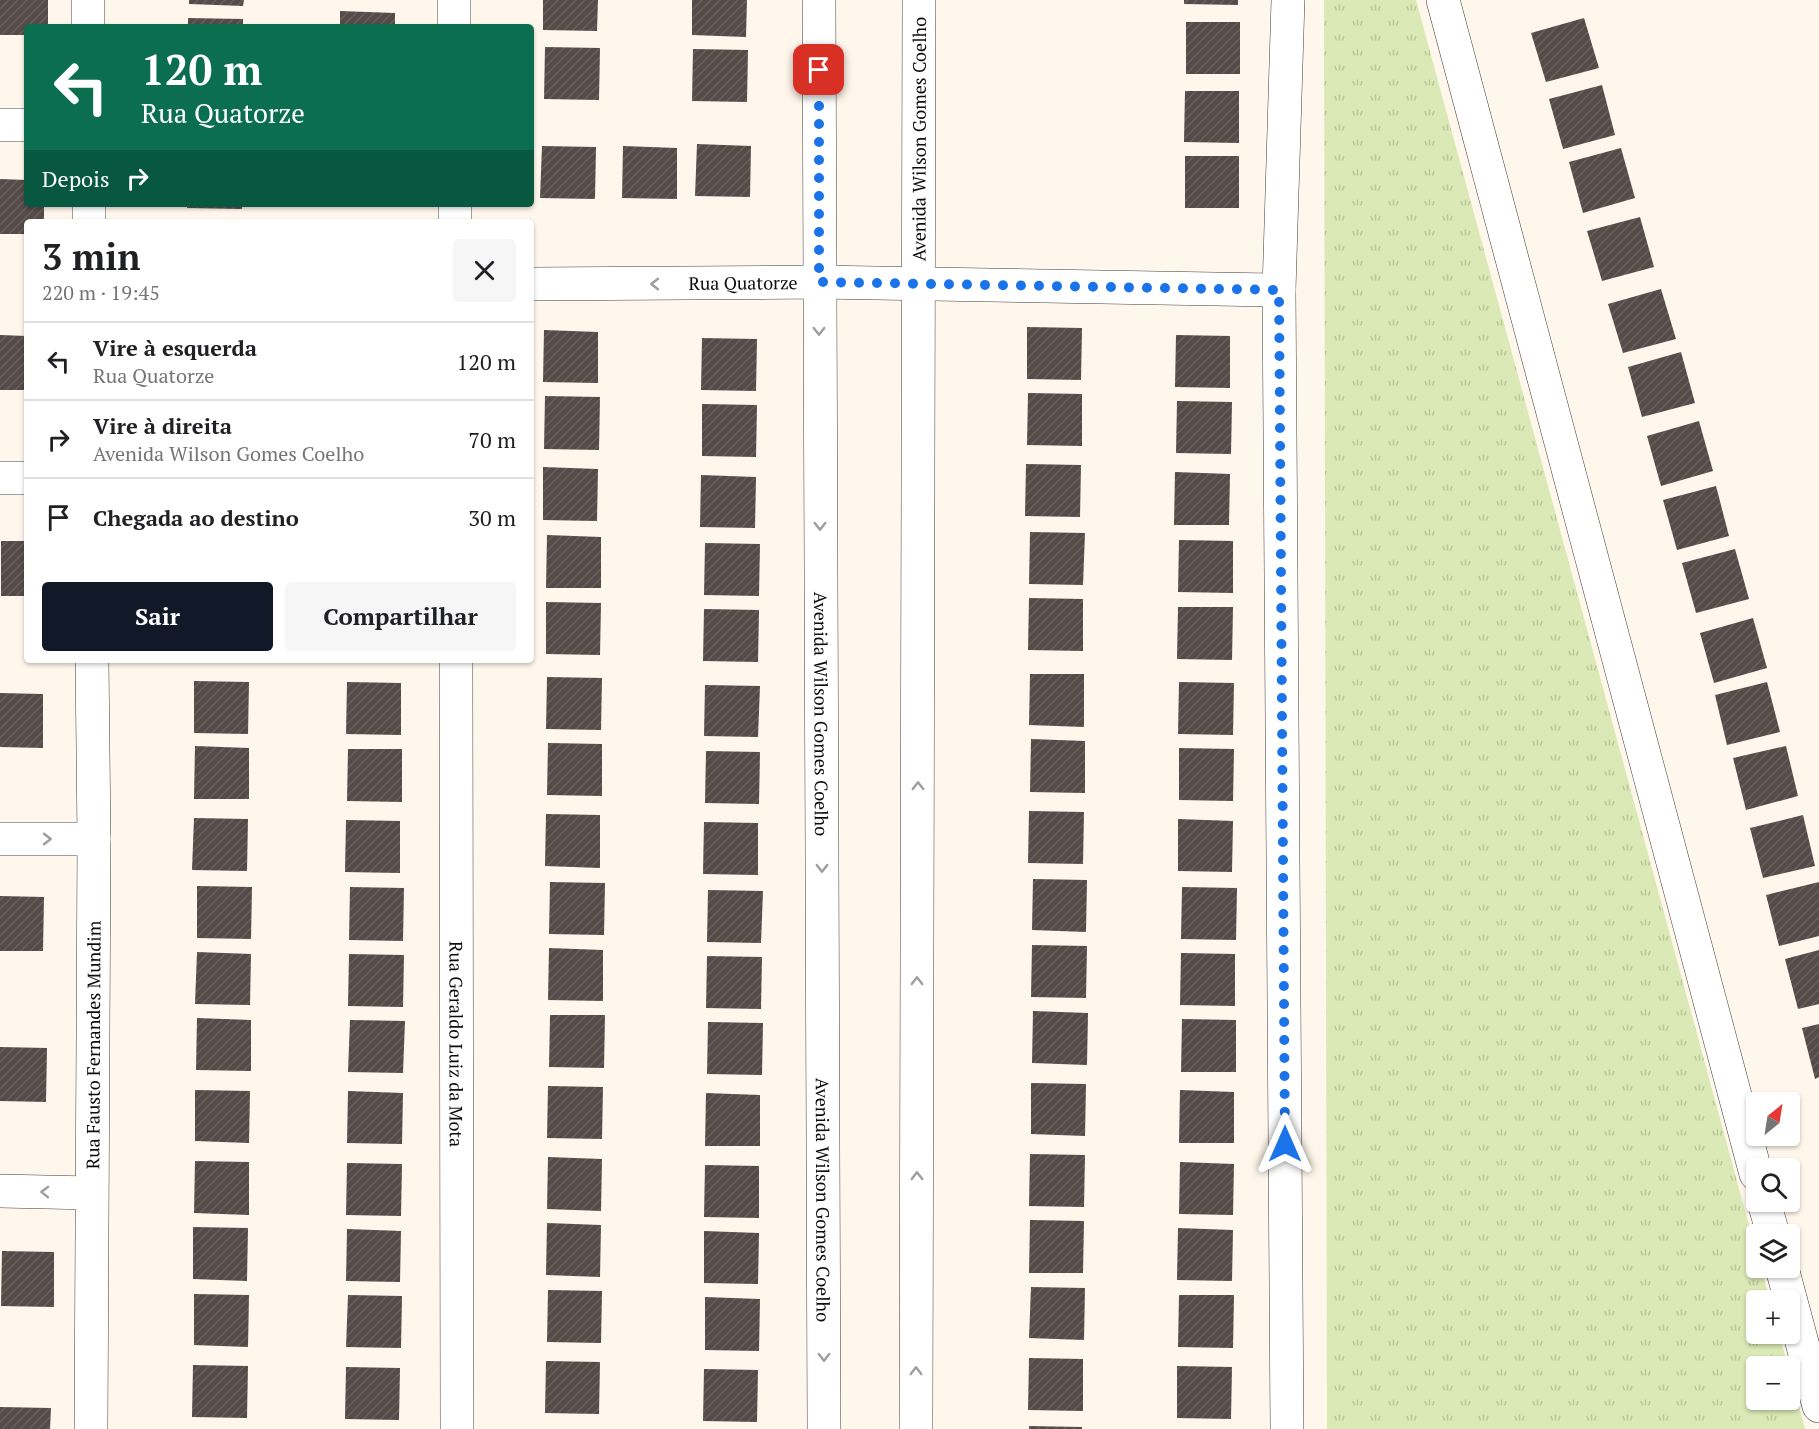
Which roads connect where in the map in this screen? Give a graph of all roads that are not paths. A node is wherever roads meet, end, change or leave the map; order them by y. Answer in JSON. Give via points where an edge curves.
{"nodes":[{"id":1,"x":88,"y":0,"type":"edge"},
{"id":2,"x":454,"y":0,"type":"edge"},
{"id":3,"x":819,"y":0,"type":"edge"},
{"id":4,"x":919,"y":0,"type":"edge"},
{"id":5,"x":1288,"y":0,"type":"edge"},
{"id":6,"x":1443,"y":0,"type":"edge"},
{"id":7,"x":88,"y":24,"type":"edge"},
{"id":8,"x":454,"y":24,"type":"edge"},
{"id":9,"x":0,"y":125,"type":"edge"},
{"id":10,"x":24,"y":125,"type":"edge"},
{"id":11,"x":819,"y":282,"type":"junction"},
{"id":12,"x":534,"y":284,"type":"edge"},
{"id":13,"x":919,"y":284,"type":"junction"},
{"id":14,"x":1279,"y":290,"type":"junction"},
{"id":15,"x":0,"y":478,"type":"edge"},
{"id":16,"x":24,"y":478,"type":"edge"},
{"id":17,"x":92,"y":663,"type":"edge"},
{"id":18,"x":456,"y":663,"type":"edge"},
{"id":19,"x":0,"y":839,"type":"edge"},
{"id":20,"x":94,"y":839,"type":"junction"},
{"id":21,"x":1752,"y":1158,"type":"edge"},
{"id":22,"x":0,"y":1191,"type":"edge"},
{"id":23,"x":90,"y":1193,"type":"junction"},
{"id":24,"x":1785,"y":1278,"type":"edge"},
{"id":25,"x":1819,"y":1406,"type":"edge"},
{"id":26,"x":91,"y":1429,"type":"edge"},
{"id":27,"x":457,"y":1429,"type":"edge"},
{"id":28,"x":824,"y":1429,"type":"edge"},
{"id":29,"x":916,"y":1429,"type":"edge"},
{"id":30,"x":1287,"y":1429,"type":"edge"}],
"edges":[{"from":1,"to":7,"type":"street"},
{"from":2,"to":8,"type":"street"},
{"from":3,"to":11,"type":"street","name":"Avenida Wilson Gomes Coelho"},
{"from":4,"to":13,"type":"street","name":"Avenida Wilson Gomes Coelho"},
{"from":5,"to":14,"type":"street"},
{"from":6,"to":21,"type":"street"},
{"from":9,"to":10,"type":"street"},
{"from":11,"to":12,"type":"street","name":"Rua Quatorze","one_way":true},
{"from":11,"to":13,"type":"street","name":"Rua Quatorze"},
{"from":11,"to":28,"type":"street","name":"Avenida Wilson Gomes Coelho","one_way":true},
{"from":13,"to":14,"type":"street","name":"Rua Quatorze"},
{"from":29,"to":13,"type":"street","name":"Avenida Wilson Gomes Coelho","one_way":true},
{"from":14,"to":30,"type":"street"},
{"from":15,"to":16,"type":"street"},
{"from":17,"to":20,"type":"street","name":"Rua Fausto Fernandes Mundim"},
{"from":18,"to":27,"type":"street","name":"Rua Geraldo Luiz da Mota"},
{"from":19,"to":20,"type":"street","one_way":true},
{"from":20,"to":23,"type":"street","name":"Rua Fausto Fernandes Mundim"},
{"from":23,"to":22,"type":"street","one_way":true},
{"from":23,"to":26,"type":"street","name":"Rua Fausto Fernandes Mundim"},
{"from":24,"to":25,"type":"street"}]}
